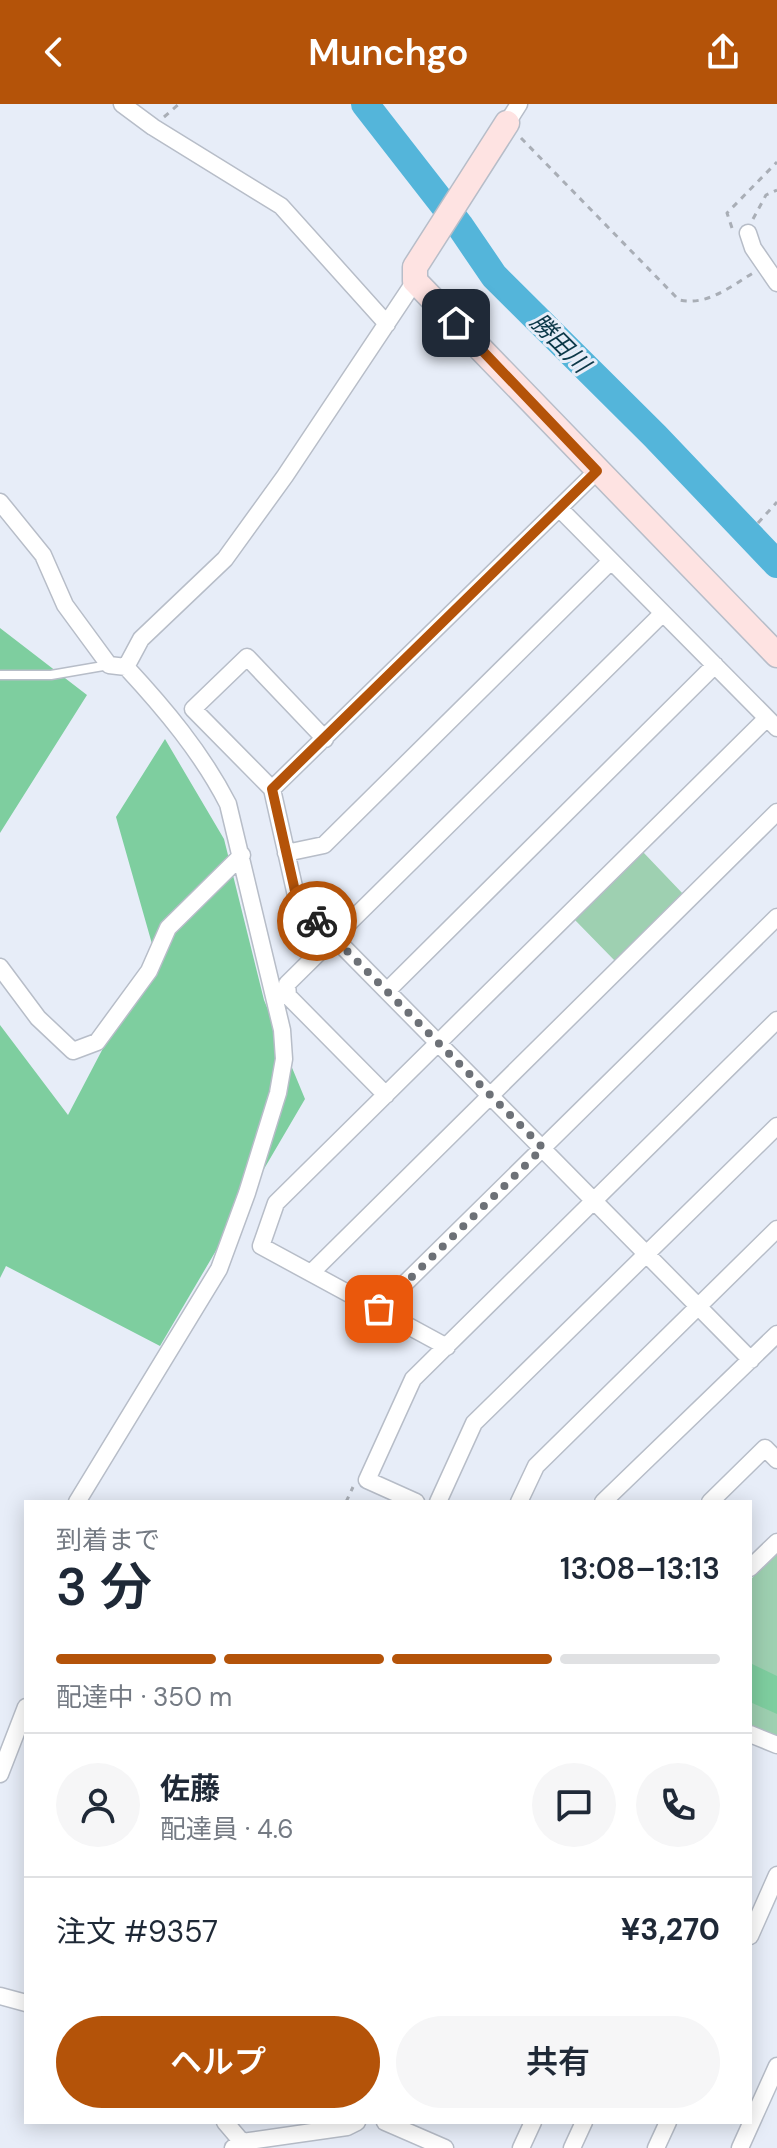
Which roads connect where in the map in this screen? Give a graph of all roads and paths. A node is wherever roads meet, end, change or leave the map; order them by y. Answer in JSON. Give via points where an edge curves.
{"nodes":[{"id":1,"x":122,"y":104,"type":"edge"},
{"id":2,"x":513,"y":114,"type":"edge"},
{"id":3,"x":777,"y":162,"type":"edge"},
{"id":4,"x":777,"y":190,"type":"edge"},
{"id":5,"x":750,"y":239,"type":"junction"},
{"id":6,"x":771,"y":266,"type":"edge"},
{"id":7,"x":415,"y":281,"type":"junction"},
{"id":8,"x":777,"y":283,"type":"edge"},
{"id":9,"x":387,"y":324,"type":"junction"},
{"id":10,"x":597,"y":471,"type":"junction"},
{"id":11,"x":0,"y":502,"type":"edge"},
{"id":12,"x":777,"y":502,"type":"edge"},
{"id":13,"x":559,"y":508,"type":"junction"},
{"id":14,"x":758,"y":523,"type":"dead end"},
{"id":15,"x":611,"y":561,"type":"junction"},
{"id":16,"x":663,"y":613,"type":"junction"},
{"id":17,"x":777,"y":655,"type":"edge"},
{"id":18,"x":715,"y":665,"type":"junction"},
{"id":19,"x":117,"y":666,"type":"junction"},
{"id":20,"x":0,"y":675,"type":"edge"},
{"id":21,"x":772,"y":723,"type":"edge"},
{"id":22,"x":325,"y":739,"type":"junction"},
{"id":23,"x":272,"y":789,"type":"junction"},
{"id":24,"x":777,"y":812,"type":"edge"},
{"id":25,"x":286,"y":853,"type":"junction"},
{"id":26,"x":242,"y":855,"type":"junction"},
{"id":27,"x":777,"y":917,"type":"edge"},
{"id":28,"x":334,"y":938,"type":"junction"},
{"id":29,"x":0,"y":967,"type":"edge"},
{"id":30,"x":387,"y":991,"type":"junction"},
{"id":31,"x":777,"y":1020,"type":"edge"},
{"id":32,"x":439,"y":1043,"type":"junction"},
{"id":33,"x":386,"y":1095,"type":"junction"},
{"id":34,"x":490,"y":1096,"type":"junction"},
{"id":35,"x":777,"y":1126,"type":"edge"},
{"id":36,"x":543,"y":1148,"type":"junction"},
{"id":37,"x":595,"y":1201,"type":"junction"},
{"id":38,"x":777,"y":1229,"type":"edge"},
{"id":39,"x":647,"y":1254,"type":"junction"},
{"id":40,"x":311,"y":1273,"type":"junction"},
{"id":41,"x":699,"y":1307,"type":"junction"},
{"id":42,"x":379,"y":1309,"type":"junction"},
{"id":43,"x":777,"y":1334,"type":"edge"},
{"id":44,"x":447,"y":1347,"type":"junction"},
{"id":45,"x":751,"y":1360,"type":"junction"},
{"id":46,"x":777,"y":1460,"type":"edge"},
{"id":47,"x":78,"y":1500,"type":"edge"},
{"id":48,"x":412,"y":1500,"type":"edge"},
{"id":49,"x":439,"y":1500,"type":"edge"},
{"id":50,"x":520,"y":1500,"type":"edge"},
{"id":51,"x":605,"y":1500,"type":"edge"},
{"id":52,"x":712,"y":1500,"type":"edge"},
{"id":53,"x":777,"y":1542,"type":"edge"},
{"id":54,"x":752,"y":1566,"type":"edge"},
{"id":55,"x":24,"y":1711,"type":"edge"},
{"id":56,"x":752,"y":1739,"type":"edge"},
{"id":57,"x":777,"y":1745,"type":"edge"},
{"id":58,"x":5,"y":1746,"type":"edge"},
{"id":59,"x":0,"y":1774,"type":"edge"},
{"id":60,"x":777,"y":1875,"type":"edge"},
{"id":61,"x":752,"y":1931,"type":"edge"},
{"id":62,"x":0,"y":1996,"type":"edge"},
{"id":63,"x":24,"y":2002,"type":"edge"},
{"id":64,"x":777,"y":2066,"type":"edge"},
{"id":65,"x":752,"y":2121,"type":"edge"},
{"id":66,"x":227,"y":2124,"type":"edge"},
{"id":67,"x":353,"y":2124,"type":"edge"},
{"id":68,"x":390,"y":2124,"type":"edge"},
{"id":69,"x":532,"y":2124,"type":"edge"},
{"id":70,"x":583,"y":2124,"type":"edge"},
{"id":71,"x":667,"y":2124,"type":"edge"},
{"id":72,"x":751,"y":2124,"type":"edge"},
{"id":73,"x":249,"y":2145,"type":"edge"},
{"id":74,"x":445,"y":2148,"type":"edge"},
{"id":75,"x":521,"y":2148,"type":"edge"},
{"id":76,"x":572,"y":2148,"type":"edge"},
{"id":77,"x":656,"y":2148,"type":"edge"},
{"id":78,"x":740,"y":2148,"type":"edge"}],
"edges":[{"from":1,"to":9,"type":"street","via":[[281,206]]},
{"from":2,"to":6,"type":"path","via":[[679,300],[707,300]]},
{"from":2,"to":7,"type":"street","via":[[415,267]]},
{"from":3,"to":5,"type":"path","via":[[727,213],[732,228]]},
{"from":4,"to":5,"type":"path","via":[[766,195],[748,226]]},
{"from":5,"to":6,"type":"street"},
{"from":6,"to":8,"type":"street"},
{"from":7,"to":9,"type":"street"},
{"from":7,"to":10,"type":"street"},
{"from":9,"to":19,"type":"street","via":[[225,559]]},
{"from":10,"to":13,"type":"street"},
{"from":10,"to":17,"type":"street"},
{"from":11,"to":19,"type":"street","via":[[43,555],[65,605]]},
{"from":12,"to":14,"type":"path"},
{"from":13,"to":15,"type":"street"},
{"from":13,"to":22,"type":"street"},
{"from":15,"to":16,"type":"street"},
{"from":15,"to":25,"type":"street","via":[[324,845]]},
{"from":16,"to":18,"type":"street"},
{"from":16,"to":28,"type":"street"},
{"from":18,"to":21,"type":"street"},
{"from":18,"to":30,"type":"street"},
{"from":19,"to":20,"type":"lane"},
{"from":19,"to":26,"type":"street","via":[[155,698],[215,777]]},
{"from":21,"to":32,"type":"street"},
{"from":22,"to":23,"type":"street"},
{"from":22,"to":23,"type":"street","via":[[247,657],[193,709]]},
{"from":23,"to":25,"type":"street"},
{"from":24,"to":34,"type":"street"},
{"from":25,"to":28,"type":"street","via":[[297,900]]},
{"from":26,"to":29,"type":"street","via":[[168,928],[149,971],[97,1042],[73,1051],[38,1018]]},
{"from":26,"to":47,"type":"street","via":[[282,1030],[278,1093],[219,1269]]},
{"from":27,"to":36,"type":"street"},
{"from":28,"to":30,"type":"street"},
{"from":28,"to":33,"type":"street","via":[[287,984],[288,996]]},
{"from":30,"to":32,"type":"street"},
{"from":31,"to":37,"type":"street"},
{"from":32,"to":33,"type":"street"},
{"from":32,"to":34,"type":"street"},
{"from":33,"to":40,"type":"street","via":[[276,1203],[261,1246]]},
{"from":34,"to":36,"type":"street"},
{"from":34,"to":40,"type":"street"},
{"from":35,"to":39,"type":"street"},
{"from":36,"to":37,"type":"street"},
{"from":36,"to":42,"type":"street"},
{"from":37,"to":39,"type":"street"},
{"from":37,"to":44,"type":"street"},
{"from":38,"to":41,"type":"street"},
{"from":39,"to":41,"type":"street"},
{"from":39,"to":49,"type":"street","via":[[474,1423]]},
{"from":40,"to":42,"type":"street"},
{"from":41,"to":45,"type":"street"},
{"from":41,"to":50,"type":"street","via":[[536,1466]]},
{"from":42,"to":44,"type":"street"},
{"from":43,"to":45,"type":"street"},
{"from":44,"to":48,"type":"street","via":[[413,1379],[367,1480]]},
{"from":45,"to":51,"type":"street"},
{"from":46,"to":52,"type":"street","via":[[765,1448]]},
{"from":53,"to":54,"type":"street"},
{"from":55,"to":58,"type":"street"},
{"from":56,"to":57,"type":"street"},
{"from":58,"to":59,"type":"street"},
{"from":60,"to":61,"type":"street"},
{"from":62,"to":63,"type":"street"},
{"from":64,"to":65,"type":"street"},
{"from":66,"to":73,"type":"street"},
{"from":67,"to":73,"type":"street"},
{"from":68,"to":74,"type":"street"},
{"from":69,"to":75,"type":"street"},
{"from":70,"to":76,"type":"street"},
{"from":71,"to":77,"type":"street"},
{"from":72,"to":78,"type":"street"}]}
